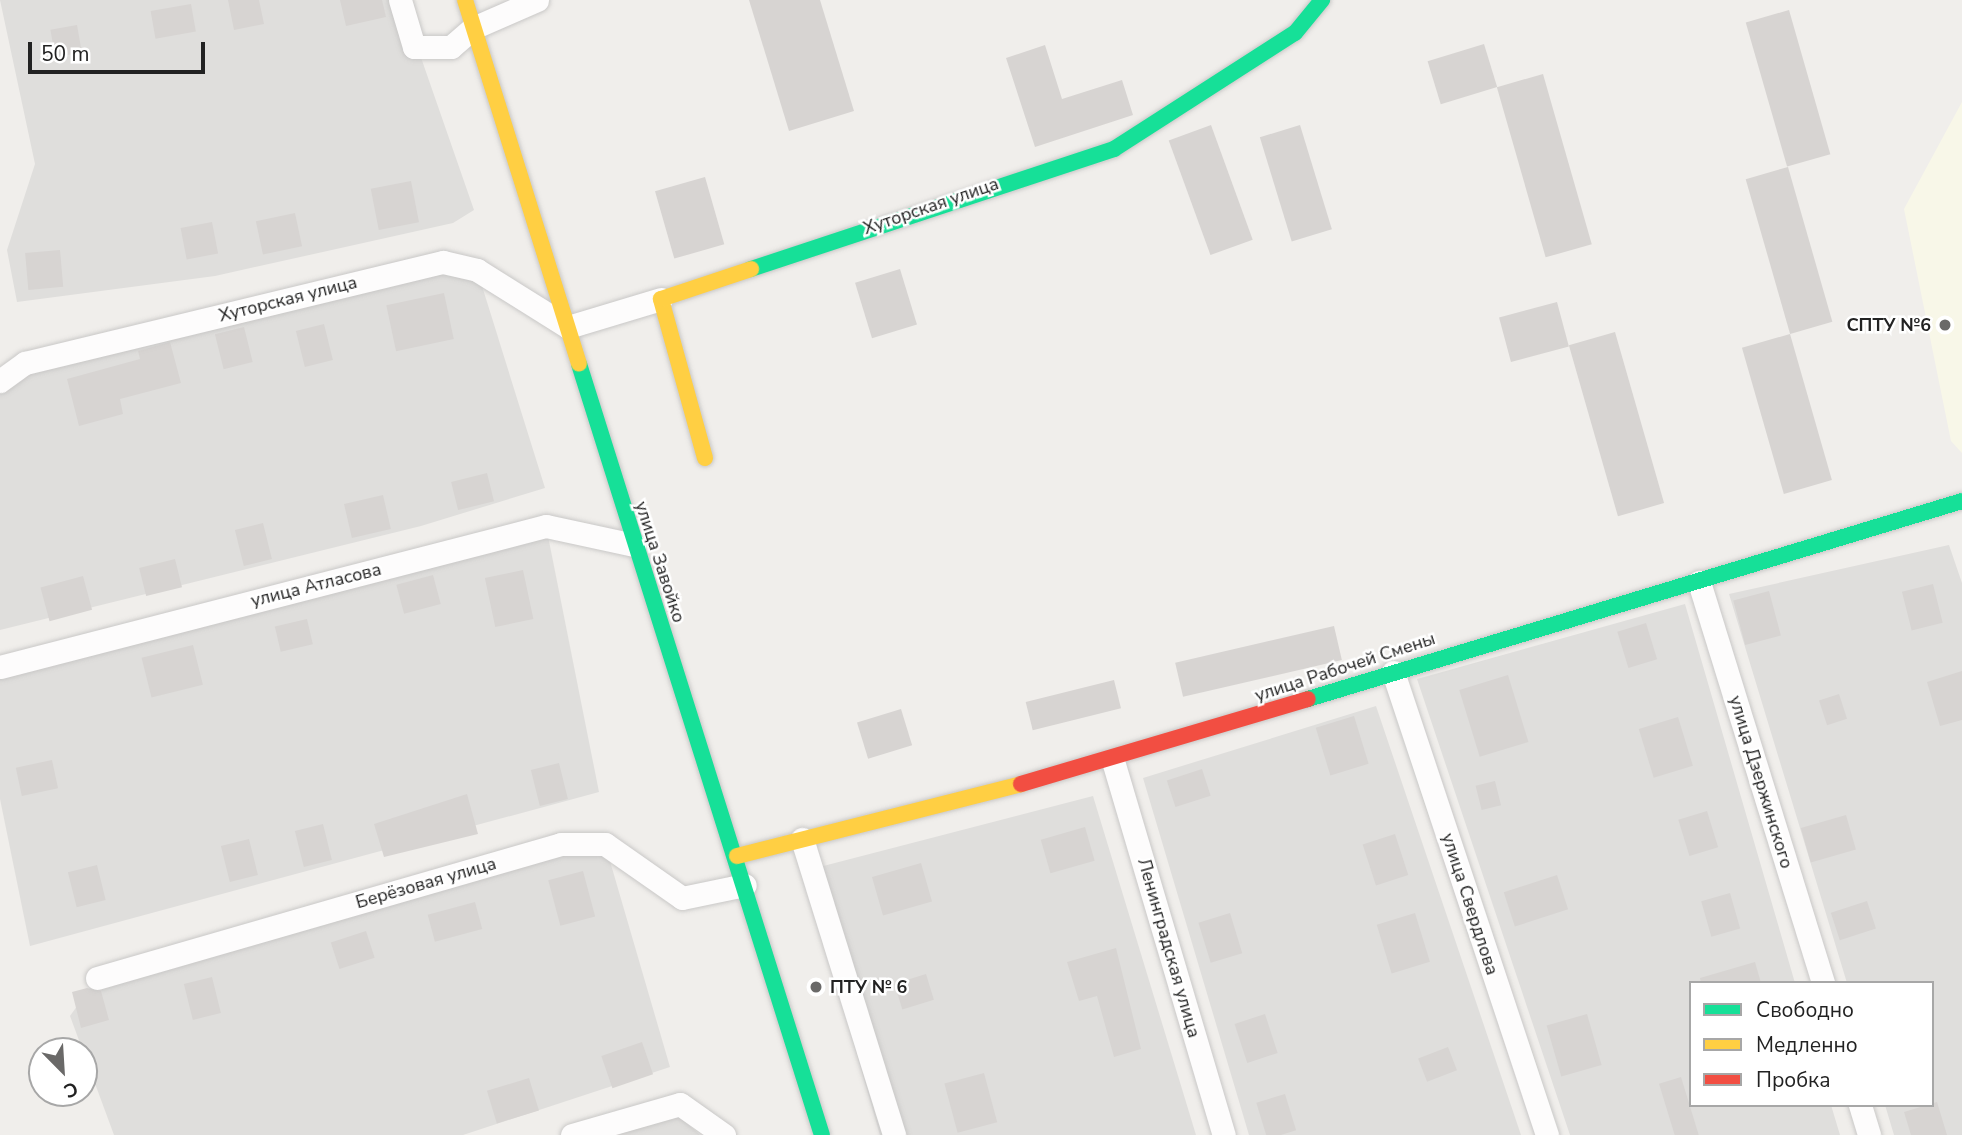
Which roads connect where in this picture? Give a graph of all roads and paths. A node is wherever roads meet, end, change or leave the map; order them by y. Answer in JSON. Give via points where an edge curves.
{"nodes":[{"id":1,"x":400,"y":0,"type":"edge"},
{"id":2,"x":465,"y":0,"type":"edge"},
{"id":3,"x":537,"y":0,"type":"edge"},
{"id":4,"x":1322,"y":0,"type":"edge"},
{"id":5,"x":474,"y":28,"type":"junction"},
{"id":6,"x":661,"y":299,"type":"junction"},
{"id":7,"x":568,"y":327,"type":"junction"},
{"id":8,"x":0,"y":381,"type":"edge"},
{"id":9,"x":705,"y":458,"type":"dead end"},
{"id":10,"x":1962,"y":503,"type":"edge"},
{"id":11,"x":634,"y":545,"type":"junction"},
{"id":12,"x":1699,"y":582,"type":"junction"},
{"id":13,"x":0,"y":667,"type":"edge"},
{"id":14,"x":1393,"y":672,"type":"junction"},
{"id":15,"x":1113,"y":761,"type":"junction"},
{"id":16,"x":802,"y":839,"type":"junction"},
{"id":17,"x":737,"y":856,"type":"junction"},
{"id":18,"x":745,"y":885,"type":"junction"},
{"id":19,"x":97,"y":978,"type":"dead end"},
{"id":20,"x":1822,"y":981,"type":"edge"},
{"id":21,"x":1861,"y":1107,"type":"edge"},
{"id":22,"x":572,"y":1135,"type":"edge"},
{"id":23,"x":724,"y":1135,"type":"edge"},
{"id":24,"x":822,"y":1135,"type":"edge"},
{"id":25,"x":894,"y":1135,"type":"edge"},
{"id":26,"x":1224,"y":1135,"type":"edge"},
{"id":27,"x":1547,"y":1135,"type":"edge"},
{"id":28,"x":1870,"y":1135,"type":"edge"}],
"edges":[{"from":1,"to":5,"type":"street","via":[[414,47],[451,47]]},
{"from":2,"to":5,"type":"street","name":"улица Завойко"},
{"from":3,"to":5,"type":"street"},
{"from":4,"to":6,"type":"street","name":"Хуторская улица","via":[[1295,33],[1114,149]]},
{"from":5,"to":7,"type":"street","name":"улица Завойко"},
{"from":6,"to":7,"type":"street"},
{"from":6,"to":9,"type":"street"},
{"from":7,"to":8,"type":"street","name":"Хуторская улица","via":[[477,270],[443,262],[25,363]]},
{"from":7,"to":11,"type":"street","name":"улица Завойко"},
{"from":10,"to":12,"type":"street","name":"улица Рабочей Смены"},
{"from":11,"to":13,"type":"street","name":"улица Атласова","via":[[546,526]]},
{"from":11,"to":17,"type":"street","name":"улица Завойко"},
{"from":12,"to":14,"type":"street","name":"улица Рабочей Смены"},
{"from":12,"to":20,"type":"street","name":"улица Дзержинского"},
{"from":14,"to":15,"type":"street","name":"улица Рабочей Смены"},
{"from":14,"to":27,"type":"street","name":"улица Свердлова"},
{"from":15,"to":16,"type":"street","name":"улица Рабочей Смены"},
{"from":15,"to":26,"type":"street","name":"Ленинградская улица"},
{"from":16,"to":17,"type":"street","name":"улица Рабочей Смены"},
{"from":16,"to":25,"type":"street"},
{"from":17,"to":18,"type":"street","name":"улица Завойко"},
{"from":18,"to":19,"type":"street","name":"Берёзовая улица","via":[[682,898],[605,844],[561,844]]},
{"from":18,"to":24,"type":"street","name":"улица Завойко"},
{"from":21,"to":28,"type":"street"},
{"from":22,"to":23,"type":"street","via":[[680,1104]]}]}
